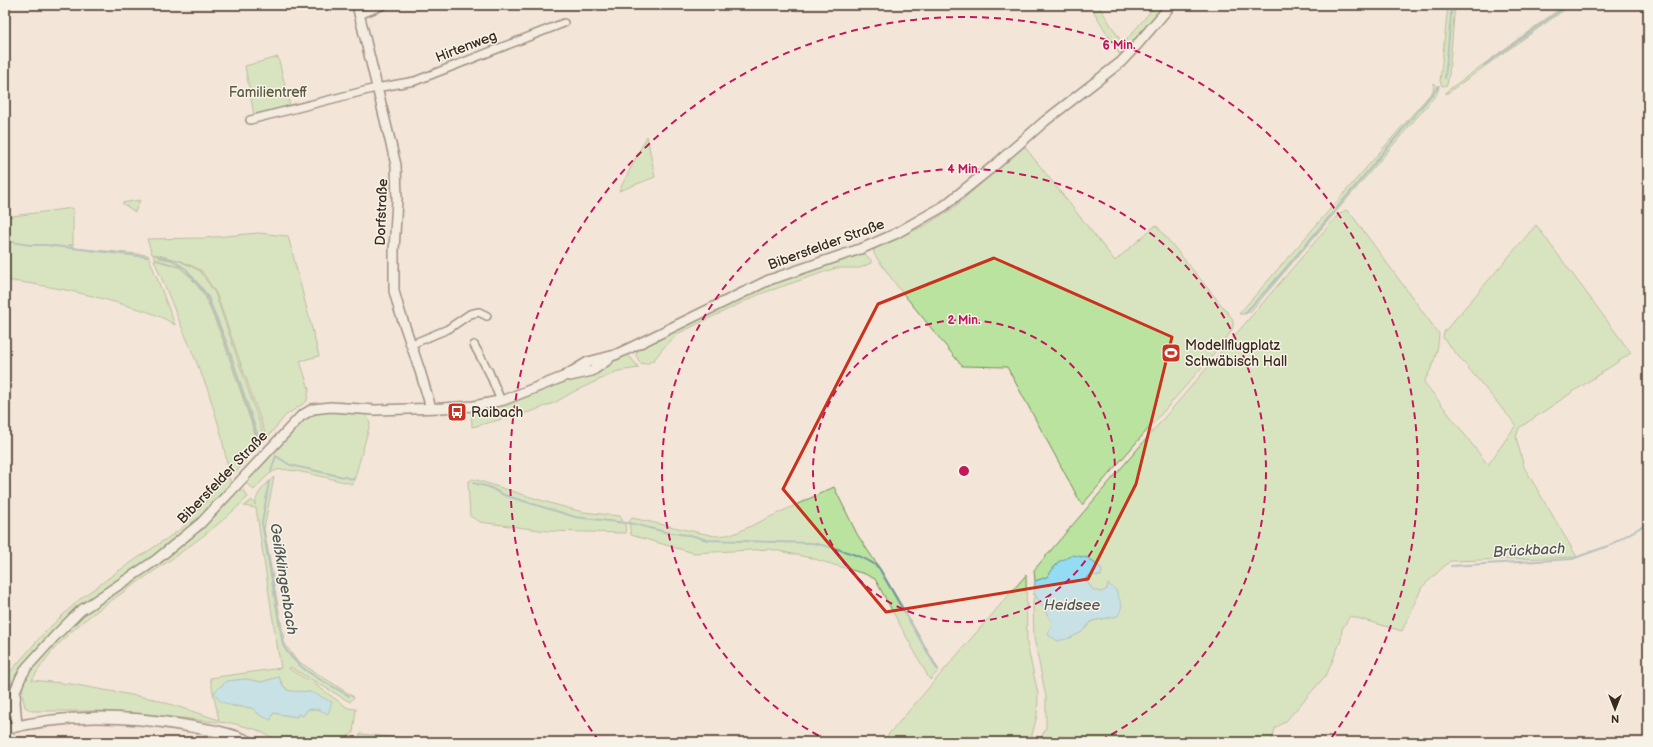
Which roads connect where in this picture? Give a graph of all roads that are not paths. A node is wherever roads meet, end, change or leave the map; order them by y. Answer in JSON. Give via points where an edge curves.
{"nodes":[{"id":1,"x":357,"y":5,"type":"edge"},
{"id":2,"x":384,"y":5,"type":"edge"},
{"id":3,"x":1171,"y":5,"type":"edge"},
{"id":4,"x":359,"y":15,"type":"junction"},
{"id":5,"x":564,"y":24,"type":"dead end"},
{"id":6,"x":376,"y":88,"type":"junction"},
{"id":7,"x":250,"y":120,"type":"dead end"},
{"id":8,"x":487,"y":316,"type":"dead end"},
{"id":9,"x":412,"y":344,"type":"junction"},
{"id":10,"x":474,"y":345,"type":"dead end"},
{"id":11,"x":501,"y":401,"type":"junction"},
{"id":12,"x":431,"y":408,"type":"junction"},
{"id":13,"x":15,"y":698,"type":"junction"},
{"id":14,"x":5,"y":716,"type":"edge"},
{"id":15,"x":17,"y":726,"type":"junction"},
{"id":16,"x":5,"y":730,"type":"edge"},
{"id":17,"x":250,"y":742,"type":"edge"}],
"edges":[{"from":1,"to":4,"type":"street","name":"Dorfstraße"},
{"from":2,"to":4,"type":"street"},
{"from":3,"to":11,"type":"street","name":"Bibersfelder Straße","via":[[1120,62],[944,206],[895,234],[863,248],[769,280],[615,355],[592,371],[563,377]]},
{"from":4,"to":6,"type":"street","name":"Dorfstraße"},
{"from":5,"to":6,"type":"street","name":"Hirtenweg","via":[[414,81]]},
{"from":6,"to":7,"type":"street","name":"Hirtenweg"},
{"from":6,"to":9,"type":"street","name":"Dorfstraße","via":[[396,165],[394,291]]},
{"from":8,"to":9,"type":"street","via":[[479,312],[470,314],[448,330]]},
{"from":9,"to":12,"type":"street","name":"Dorfstraße"},
{"from":10,"to":11,"type":"street"},
{"from":11,"to":12,"type":"street","name":"Bibersfelder Straße","via":[[474,406]]},
{"from":12,"to":13,"type":"street","name":"Bibersfelder Straße","via":[[375,410],[331,407],[313,409],[301,416],[201,523],[156,560],[80,611],[27,667],[15,691]]},
{"from":13,"to":14,"type":"main road"},
{"from":13,"to":15,"type":"street","name":"Bibersfelder Straße"},
{"from":15,"to":16,"type":"main road"},
{"from":15,"to":17,"type":"main road","via":[[67,718],[115,717],[222,732]]}]}
